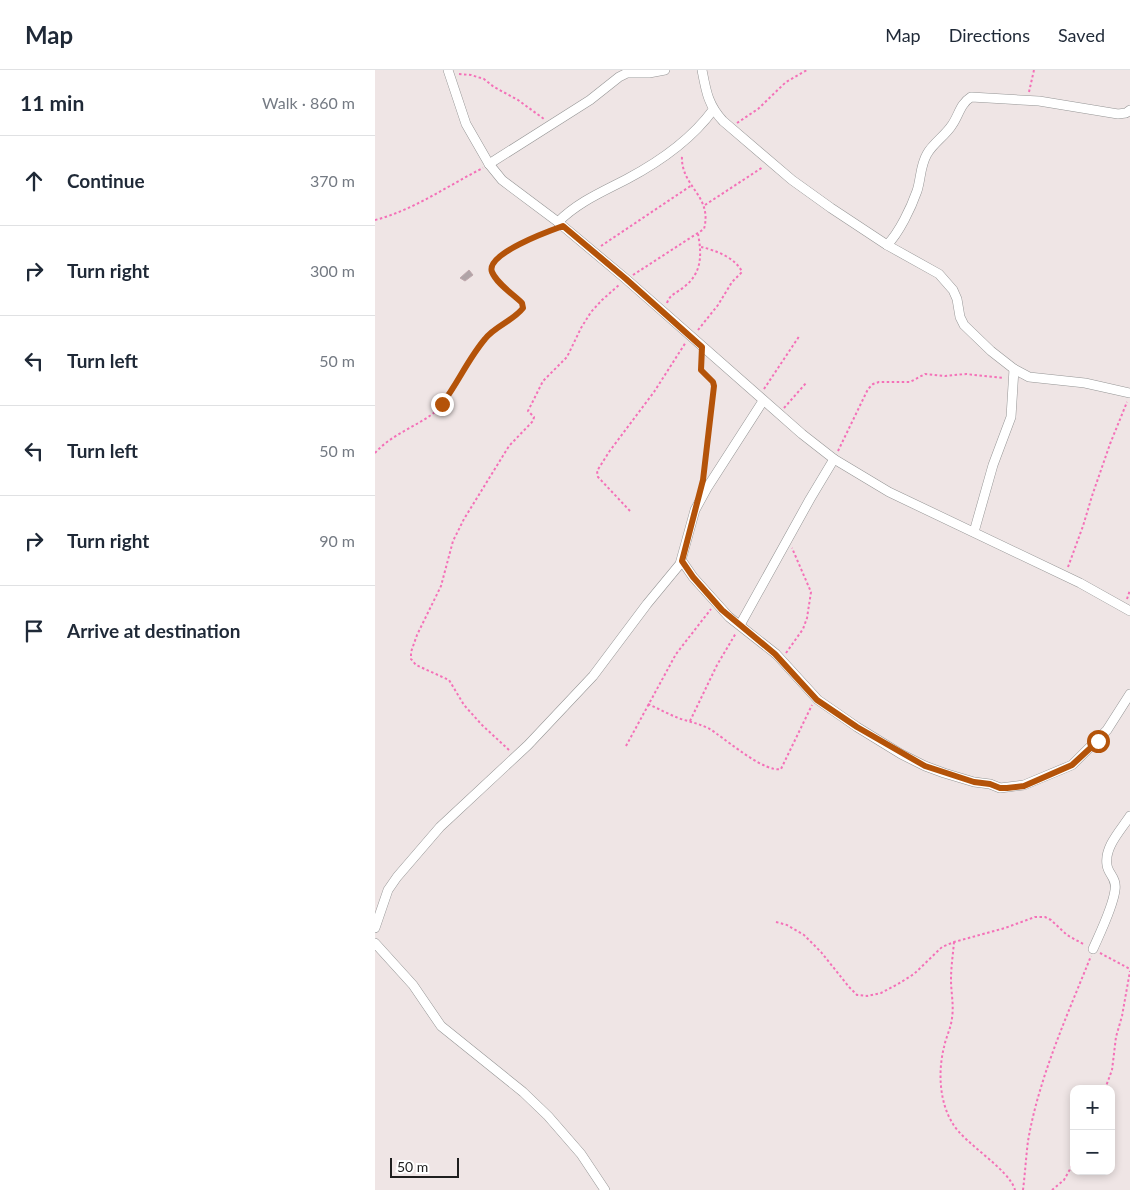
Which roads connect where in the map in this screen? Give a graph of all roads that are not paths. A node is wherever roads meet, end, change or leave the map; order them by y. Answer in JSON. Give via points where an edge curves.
{"nodes":[{"id":1,"x":665,"y":70,"type":"edge"},
{"id":2,"x":702,"y":70,"type":"edge"},
{"id":3,"x":448,"y":71,"type":"edge"},
{"id":4,"x":713,"y":110,"type":"junction"},
{"id":5,"x":1130,"y":110,"type":"edge"},
{"id":6,"x":489,"y":164,"type":"junction"},
{"id":7,"x":561,"y":224,"type":"junction"},
{"id":8,"x":887,"y":245,"type":"junction"},
{"id":9,"x":1014,"y":374,"type":"junction"},
{"id":10,"x":1129,"y":397,"type":"edge"},
{"id":11,"x":761,"y":399,"type":"junction"},
{"id":12,"x":835,"y":459,"type":"junction"},
{"id":13,"x":974,"y":532,"type":"junction"},
{"id":14,"x":682,"y":561,"type":"junction"},
{"id":15,"x":1130,"y":611,"type":"edge"},
{"id":16,"x":740,"y":625,"type":"junction"},
{"id":17,"x":1130,"y":694,"type":"edge"},
{"id":18,"x":1130,"y":816,"type":"edge"},
{"id":19,"x":375,"y":928,"type":"edge"},
{"id":20,"x":375,"y":943,"type":"edge"},
{"id":21,"x":1093,"y":949,"type":"road end"},
{"id":22,"x":605,"y":1190,"type":"edge"}],
"edges":[{"from":1,"to":6,"type":"street","via":[[619,77],[590,100]]},
{"from":2,"to":4,"type":"street"},
{"from":3,"to":6,"type":"street","via":[[466,124]]},
{"from":4,"to":7,"type":"street","via":[[705,122],[653,165],[577,205]]},
{"from":4,"to":8,"type":"street","via":[[792,180]]},
{"from":5,"to":8,"type":"street","via":[[1118,114],[1027,100],[971,97],[953,124],[927,153],[917,191],[894,238]]},
{"from":6,"to":7,"type":"street","via":[[502,180]]},
{"from":7,"to":11,"type":"street"},
{"from":8,"to":9,"type":"street","via":[[939,274],[947,282],[957,299],[964,325]]},
{"from":9,"to":10,"type":"street","via":[[1085,383]]},
{"from":9,"to":13,"type":"street","via":[[1011,416]]},
{"from":11,"to":12,"type":"street"},
{"from":11,"to":14,"type":"street","via":[[695,510]]},
{"from":12,"to":13,"type":"street","via":[[889,492]]},
{"from":12,"to":16,"type":"street"},
{"from":13,"to":15,"type":"street"},
{"from":14,"to":16,"type":"street","via":[[716,603]]},
{"from":14,"to":19,"type":"street","via":[[593,676],[528,745],[440,827],[397,877],[388,890]]},
{"from":16,"to":17,"type":"street","via":[[782,660],[816,698],[857,727],[925,766],[1000,788],[1024,786],[1072,765],[1107,730]]},
{"from":18,"to":21,"type":"street","via":[[1107,859],[1115,892]]},
{"from":20,"to":22,"type":"street","via":[[413,985],[441,1026],[542,1110],[581,1154]]}]}
